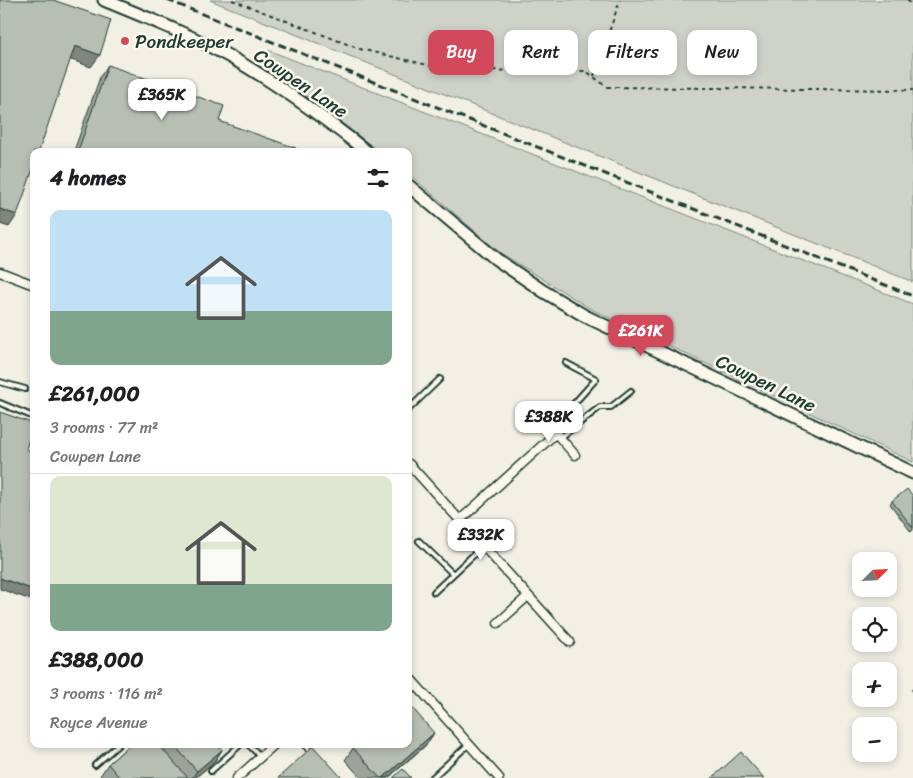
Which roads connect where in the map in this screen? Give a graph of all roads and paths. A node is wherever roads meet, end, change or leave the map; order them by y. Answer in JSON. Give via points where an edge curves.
{"nodes":[{"id":1,"x":104,"y":0,"type":"edge"},
{"id":2,"x":232,"y":0,"type":"edge"},
{"id":3,"x":620,"y":0,"type":"edge"},
{"id":4,"x":907,"y":0,"type":"edge"},
{"id":5,"x":913,"y":6,"type":"edge"},
{"id":6,"x":594,"y":77,"type":"junction"},
{"id":7,"x":913,"y":90,"type":"edge"},
{"id":8,"x":362,"y":148,"type":"edge"},
{"id":9,"x":412,"y":189,"type":"edge"},
{"id":10,"x":0,"y":272,"type":"edge"},
{"id":11,"x":30,"y":283,"type":"edge"},
{"id":12,"x":566,"y":363,"type":"dead end"},
{"id":13,"x":440,"y":379,"type":"dead end"},
{"id":14,"x":0,"y":382,"type":"edge"},
{"id":15,"x":24,"y":389,"type":"dead end"},
{"id":16,"x":631,"y":391,"type":"dead end"},
{"id":17,"x":0,"y":403,"type":"edge"},
{"id":18,"x":412,"y":406,"type":"edge"},
{"id":19,"x":30,"y":415,"type":"edge"},
{"id":20,"x":540,"y":415,"type":"dead end"},
{"id":21,"x":555,"y":433,"type":"junction"},
{"id":22,"x":575,"y":455,"type":"dead end"},
{"id":23,"x":412,"y":467,"type":"edge"},
{"id":24,"x":913,"y":473,"type":"edge"},
{"id":25,"x":460,"y":520,"type":"junction"},
{"id":26,"x":419,"y":541,"type":"dead end"},
{"id":27,"x":483,"y":546,"type":"junction"},
{"id":28,"x":453,"y":574,"type":"junction"},
{"id":29,"x":434,"y":592,"type":"dead end"},
{"id":30,"x":528,"y":596,"type":"junction"},
{"id":31,"x":498,"y":623,"type":"dead end"},
{"id":32,"x":570,"y":642,"type":"dead end"},
{"id":33,"x":412,"y":680,"type":"edge"},
{"id":34,"x":468,"y":744,"type":"junction"},
{"id":35,"x":114,"y":748,"type":"edge"},
{"id":36,"x":237,"y":748,"type":"edge"},
{"id":37,"x":252,"y":748,"type":"edge"},
{"id":38,"x":270,"y":748,"type":"edge"},
{"id":39,"x":308,"y":748,"type":"edge"},
{"id":40,"x":260,"y":757,"type":"junction"},
{"id":41,"x":318,"y":760,"type":"edge"},
{"id":42,"x":95,"y":765,"type":"dead end"},
{"id":43,"x":211,"y":771,"type":"edge"},
{"id":44,"x":237,"y":778,"type":"edge"},
{"id":45,"x":432,"y":778,"type":"edge"},
{"id":46,"x":499,"y":778,"type":"edge"}],
"edges":[{"from":1,"to":8,"type":"street","name":"Cowpen Lane","via":[[186,34],[232,58],[316,112]]},
{"from":2,"to":6,"type":"path","via":[[360,49],[449,70],[586,71]]},
{"from":3,"to":6,"type":"path"},
{"from":4,"to":5,"type":"path"},
{"from":6,"to":7,"type":"path","via":[[607,87]]},
{"from":9,"to":24,"type":"street","name":"Cowpen Lane","via":[[496,259],[585,316]]},
{"from":10,"to":11,"type":"street"},
{"from":12,"to":21,"type":"lane","via":[[596,379],[562,417]]},
{"from":13,"to":18,"type":"lane"},
{"from":14,"to":15,"type":"lane"},
{"from":16,"to":21,"type":"lane","via":[[612,407],[600,407]]},
{"from":17,"to":19,"type":"lane"},
{"from":20,"to":21,"type":"street"},
{"from":21,"to":22,"type":"street"},
{"from":21,"to":25,"type":"street"},
{"from":23,"to":25,"type":"street"},
{"from":25,"to":27,"type":"street"},
{"from":26,"to":28,"type":"lane"},
{"from":27,"to":28,"type":"lane"},
{"from":27,"to":30,"type":"street"},
{"from":28,"to":29,"type":"lane"},
{"from":30,"to":31,"type":"street"},
{"from":30,"to":32,"type":"street"},
{"from":33,"to":34,"type":"street"},
{"from":34,"to":45,"type":"lane"},
{"from":34,"to":46,"type":"street"},
{"from":35,"to":42,"type":"lane"},
{"from":36,"to":43,"type":"lane"},
{"from":37,"to":40,"type":"lane"},
{"from":38,"to":40,"type":"street"},
{"from":39,"to":41,"type":"lane"},
{"from":40,"to":44,"type":"street"}]}
